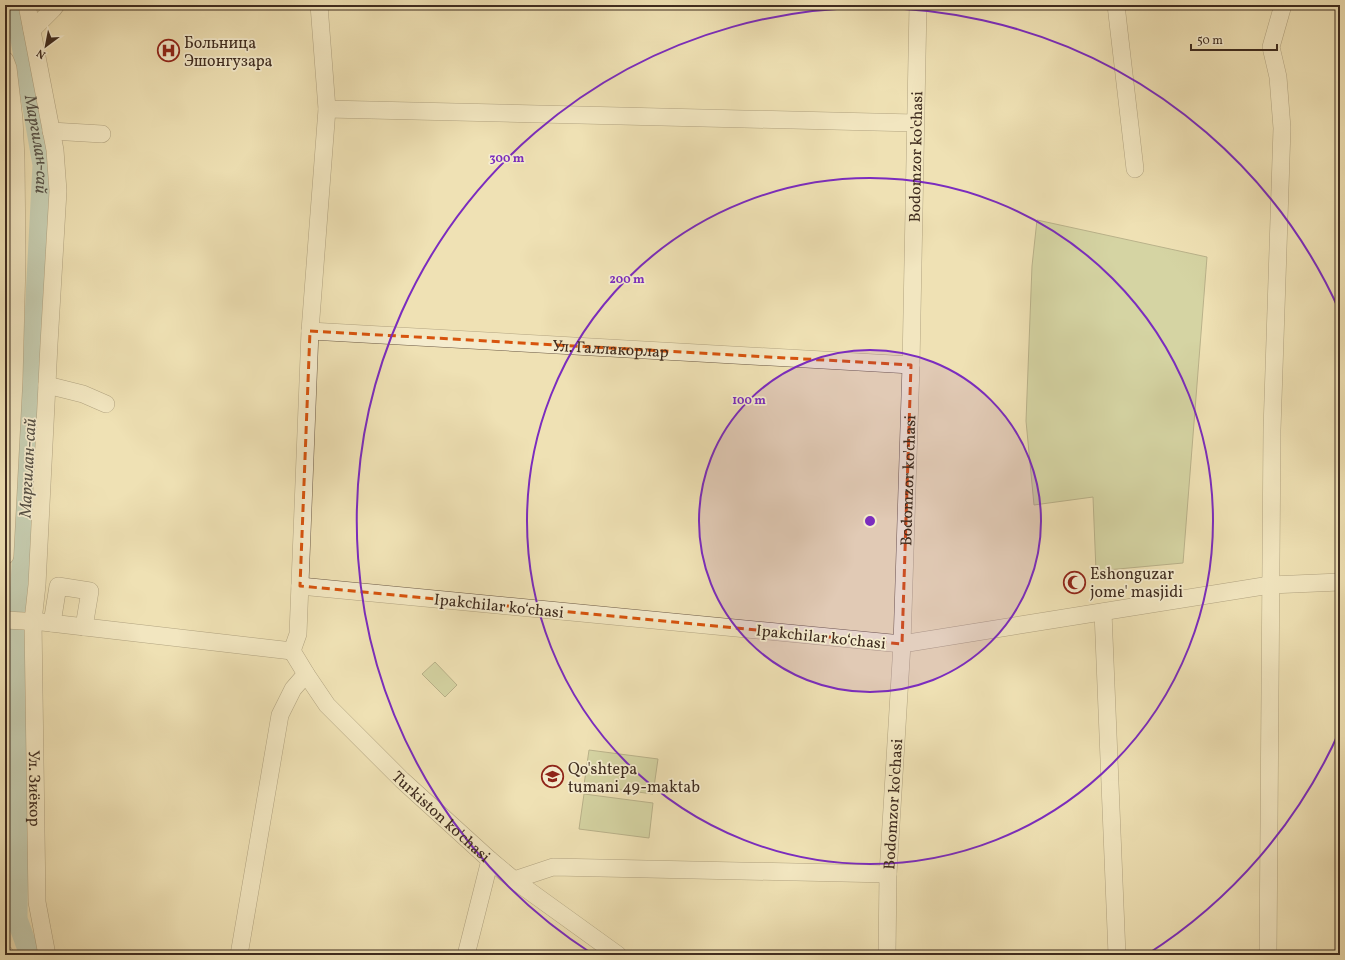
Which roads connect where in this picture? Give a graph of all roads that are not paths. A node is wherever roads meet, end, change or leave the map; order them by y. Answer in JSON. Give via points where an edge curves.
{"nodes":[{"id":1,"x":27,"y":5,"type":"edge"},
{"id":2,"x":56,"y":5,"type":"edge"},
{"id":3,"x":319,"y":5,"type":"edge"},
{"id":4,"x":918,"y":5,"type":"edge"},
{"id":5,"x":1116,"y":5,"type":"edge"},
{"id":6,"x":1283,"y":5,"type":"edge"},
{"id":7,"x":32,"y":30,"type":"junction"},
{"id":8,"x":5,"y":60,"type":"edge"},
{"id":9,"x":326,"y":109,"type":"junction"},
{"id":10,"x":915,"y":123,"type":"junction"},
{"id":11,"x":51,"y":131,"type":"junction"},
{"id":12,"x":102,"y":134,"type":"dead end"},
{"id":13,"x":1136,"y":169,"type":"dead end"},
{"id":14,"x":310,"y":331,"type":"junction"},
{"id":15,"x":911,"y":365,"type":"junction"},
{"id":16,"x":46,"y":385,"type":"junction"},
{"id":17,"x":106,"y":404,"type":"dead end"},
{"id":18,"x":5,"y":556,"type":"edge"},
{"id":19,"x":1340,"y":582,"type":"edge"},
{"id":20,"x":37,"y":585,"type":"junction"},
{"id":21,"x":1270,"y":585,"type":"junction"},
{"id":22,"x":58,"y":586,"type":"junction"},
{"id":23,"x":300,"y":586,"type":"junction"},
{"id":24,"x":1103,"y":612,"type":"junction"},
{"id":25,"x":5,"y":620,"type":"edge"},
{"id":26,"x":42,"y":622,"type":"junction"},
{"id":27,"x":84,"y":627,"type":"junction"},
{"id":28,"x":902,"y":644,"type":"junction"},
{"id":29,"x":292,"y":651,"type":"junction"},
{"id":30,"x":306,"y":674,"type":"junction"},
{"id":31,"x":490,"y":860,"type":"junction"},
{"id":32,"x":888,"y":874,"type":"junction"},
{"id":33,"x":514,"y":880,"type":"junction"},
{"id":34,"x":610,"y":952,"type":"edge"},
{"id":35,"x":47,"y":955,"type":"edge"},
{"id":36,"x":239,"y":955,"type":"edge"},
{"id":37,"x":466,"y":955,"type":"edge"},
{"id":38,"x":887,"y":955,"type":"edge"},
{"id":39,"x":1117,"y":955,"type":"edge"},
{"id":40,"x":1268,"y":955,"type":"edge"}],
"edges":[{"from":1,"to":7,"type":"street"},
{"from":2,"to":7,"type":"street"},
{"from":3,"to":9,"type":"street"},
{"from":4,"to":10,"type":"street","name":"Bodomzor ko'chasi"},
{"from":5,"to":13,"type":"street"},
{"from":6,"to":21,"type":"street","via":[[1271,47],[1278,77],[1282,128],[1272,430]]},
{"from":7,"to":11,"type":"street"},
{"from":8,"to":18,"type":"street","via":[[14,119],[17,261]]},
{"from":9,"to":10,"type":"street"},
{"from":9,"to":14,"type":"street"},
{"from":10,"to":15,"type":"street","name":"Bodomzor ko'chasi"},
{"from":11,"to":12,"type":"street"},
{"from":11,"to":16,"type":"street","via":[[58,191]]},
{"from":14,"to":15,"type":"street","name":"Ул. Галлакорлар"},
{"from":14,"to":23,"type":"street"},
{"from":15,"to":28,"type":"street","name":"Bodomzor ko'chasi"},
{"from":16,"to":17,"type":"street","via":[[83,394]]},
{"from":16,"to":20,"type":"street"},
{"from":19,"to":21,"type":"street","name":"Ipakchilar koʻchasi"},
{"from":20,"to":22,"type":"street"},
{"from":20,"to":26,"type":"street"},
{"from":21,"to":24,"type":"street","name":"Ipakchilar koʻchasi"},
{"from":21,"to":40,"type":"street"},
{"from":22,"to":26,"type":"street"},
{"from":22,"to":27,"type":"street","via":[[90,591]]},
{"from":23,"to":28,"type":"street","name":"Ipakchilar koʻchasi"},
{"from":23,"to":29,"type":"street","via":[[298,634]]},
{"from":24,"to":28,"type":"street","name":"Ipakchilar koʻchasi"},
{"from":24,"to":39,"type":"street"},
{"from":25,"to":26,"type":"street"},
{"from":26,"to":27,"type":"street"},
{"from":26,"to":35,"type":"street","name":"Ул. Зиёкор","via":[[37,902]]},
{"from":27,"to":29,"type":"street"},
{"from":28,"to":32,"type":"street","name":"Bodomzor ko'chasi"},
{"from":29,"to":30,"type":"street","name":"Turkiston ko'chasi"},
{"from":30,"to":31,"type":"street","name":"Turkiston ko'chasi","via":[[327,705],[402,780]]},
{"from":30,"to":36,"type":"street","via":[[293,689],[280,715]]},
{"from":31,"to":33,"type":"street","name":"Turkiston ko'chasi"},
{"from":31,"to":37,"type":"street"},
{"from":32,"to":33,"type":"street","via":[[553,868]]},
{"from":32,"to":38,"type":"street","name":"Bodomzor ko'chasi"},
{"from":33,"to":34,"type":"street","name":"Turkiston ko'chasi"}]}
